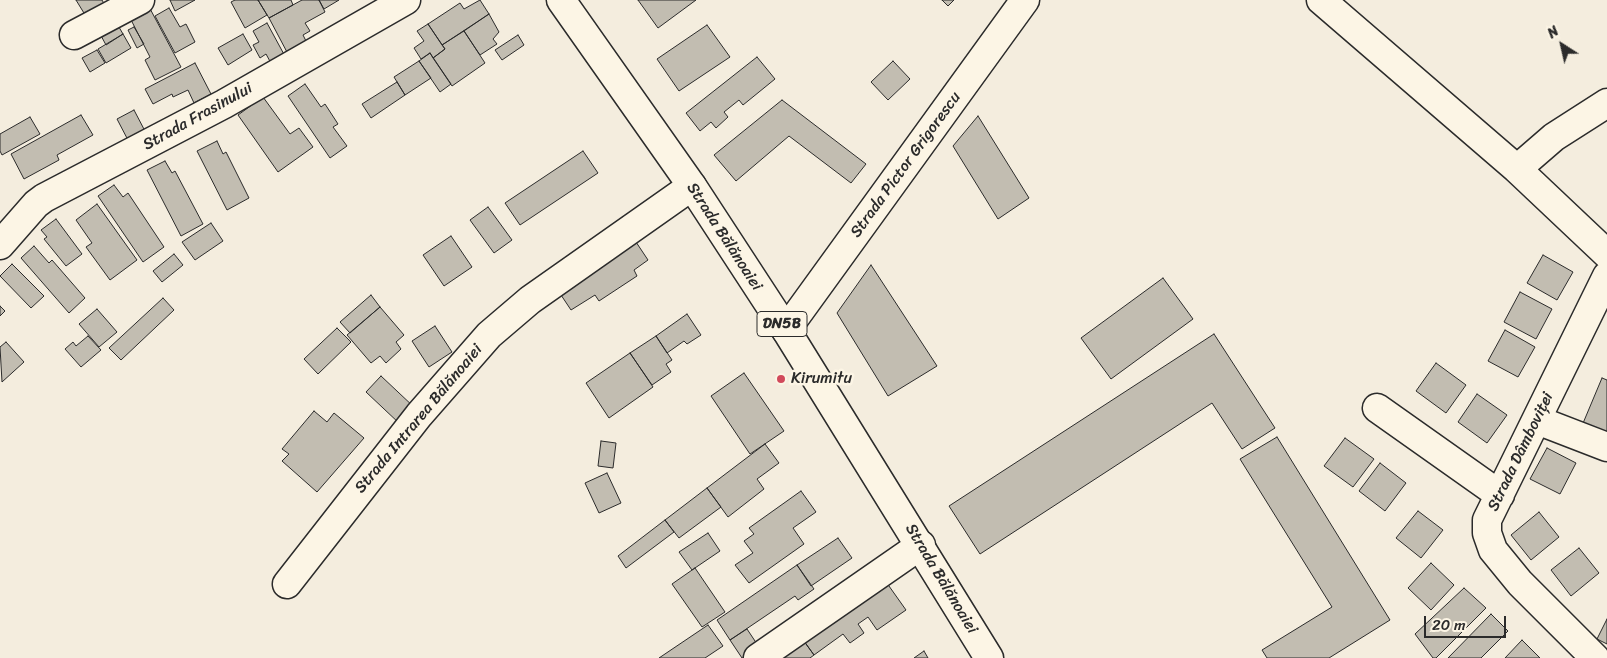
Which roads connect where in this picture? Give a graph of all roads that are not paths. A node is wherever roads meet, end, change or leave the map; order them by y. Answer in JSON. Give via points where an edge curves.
{"nodes":[{"id":1,"x":140,"y":0,"type":"edge"},
{"id":2,"x":406,"y":0,"type":"edge"},
{"id":3,"x":560,"y":0,"type":"edge"},
{"id":4,"x":1025,"y":0,"type":"edge"},
{"id":5,"x":1321,"y":0,"type":"edge"},
{"id":6,"x":74,"y":35,"type":"dead end"},
{"id":7,"x":1607,"y":103,"type":"edge"},
{"id":8,"x":1517,"y":169,"type":"junction"},
{"id":9,"x":692,"y":186,"type":"junction"},
{"id":10,"x":0,"y":245,"type":"edge"},
{"id":11,"x":1607,"y":254,"type":"edge"},
{"id":12,"x":1607,"y":276,"type":"edge"},
{"id":13,"x":786,"y":330,"type":"junction"},
{"id":14,"x":1377,"y":408,"type":"dead end"},
{"id":15,"x":1537,"y":420,"type":"junction"},
{"id":16,"x":1607,"y":447,"type":"edge"},
{"id":17,"x":1500,"y":495,"type":"junction"},
{"id":18,"x":921,"y":545,"type":"junction"},
{"id":19,"x":287,"y":584,"type":"dead end"},
{"id":20,"x":758,"y":658,"type":"edge"},
{"id":21,"x":989,"y":658,"type":"edge"},
{"id":22,"x":1595,"y":658,"type":"edge"}],
"edges":[{"from":1,"to":6,"type":"street"},
{"from":2,"to":10,"type":"street","name":"Strada Frasinului","via":[[224,104],[44,198]]},
{"from":3,"to":9,"type":"street","name":"Strada Bălănoaiei","number":"DN5B"},
{"from":4,"to":13,"type":"street","name":"Strada Pictor Grigorescu"},
{"from":5,"to":8,"type":"street"},
{"from":7,"to":8,"type":"street","via":[[1554,137]]},
{"from":8,"to":11,"type":"street"},
{"from":9,"to":13,"type":"street","name":"Strada Bălănoaiei","number":"DN5B"},
{"from":9,"to":19,"type":"street","name":"Strada Intrarea Bălănoaiei","via":[[530,300],[489,335],[419,415]]},
{"from":12,"to":15,"type":"street","name":"Strada Dâmboviței"},
{"from":13,"to":18,"type":"street","name":"Strada Bălănoaiei","number":"DN5B"},
{"from":14,"to":17,"type":"street"},
{"from":15,"to":16,"type":"street"},
{"from":15,"to":17,"type":"street","name":"Strada Dâmboviței"},
{"from":17,"to":22,"type":"street","name":"Strada Dâmboviței","via":[[1487,520],[1487,533],[1493,550],[1526,590]]},
{"from":18,"to":20,"type":"street"},
{"from":18,"to":21,"type":"street","name":"Strada Bălănoaiei","number":"DN5B"}]}
